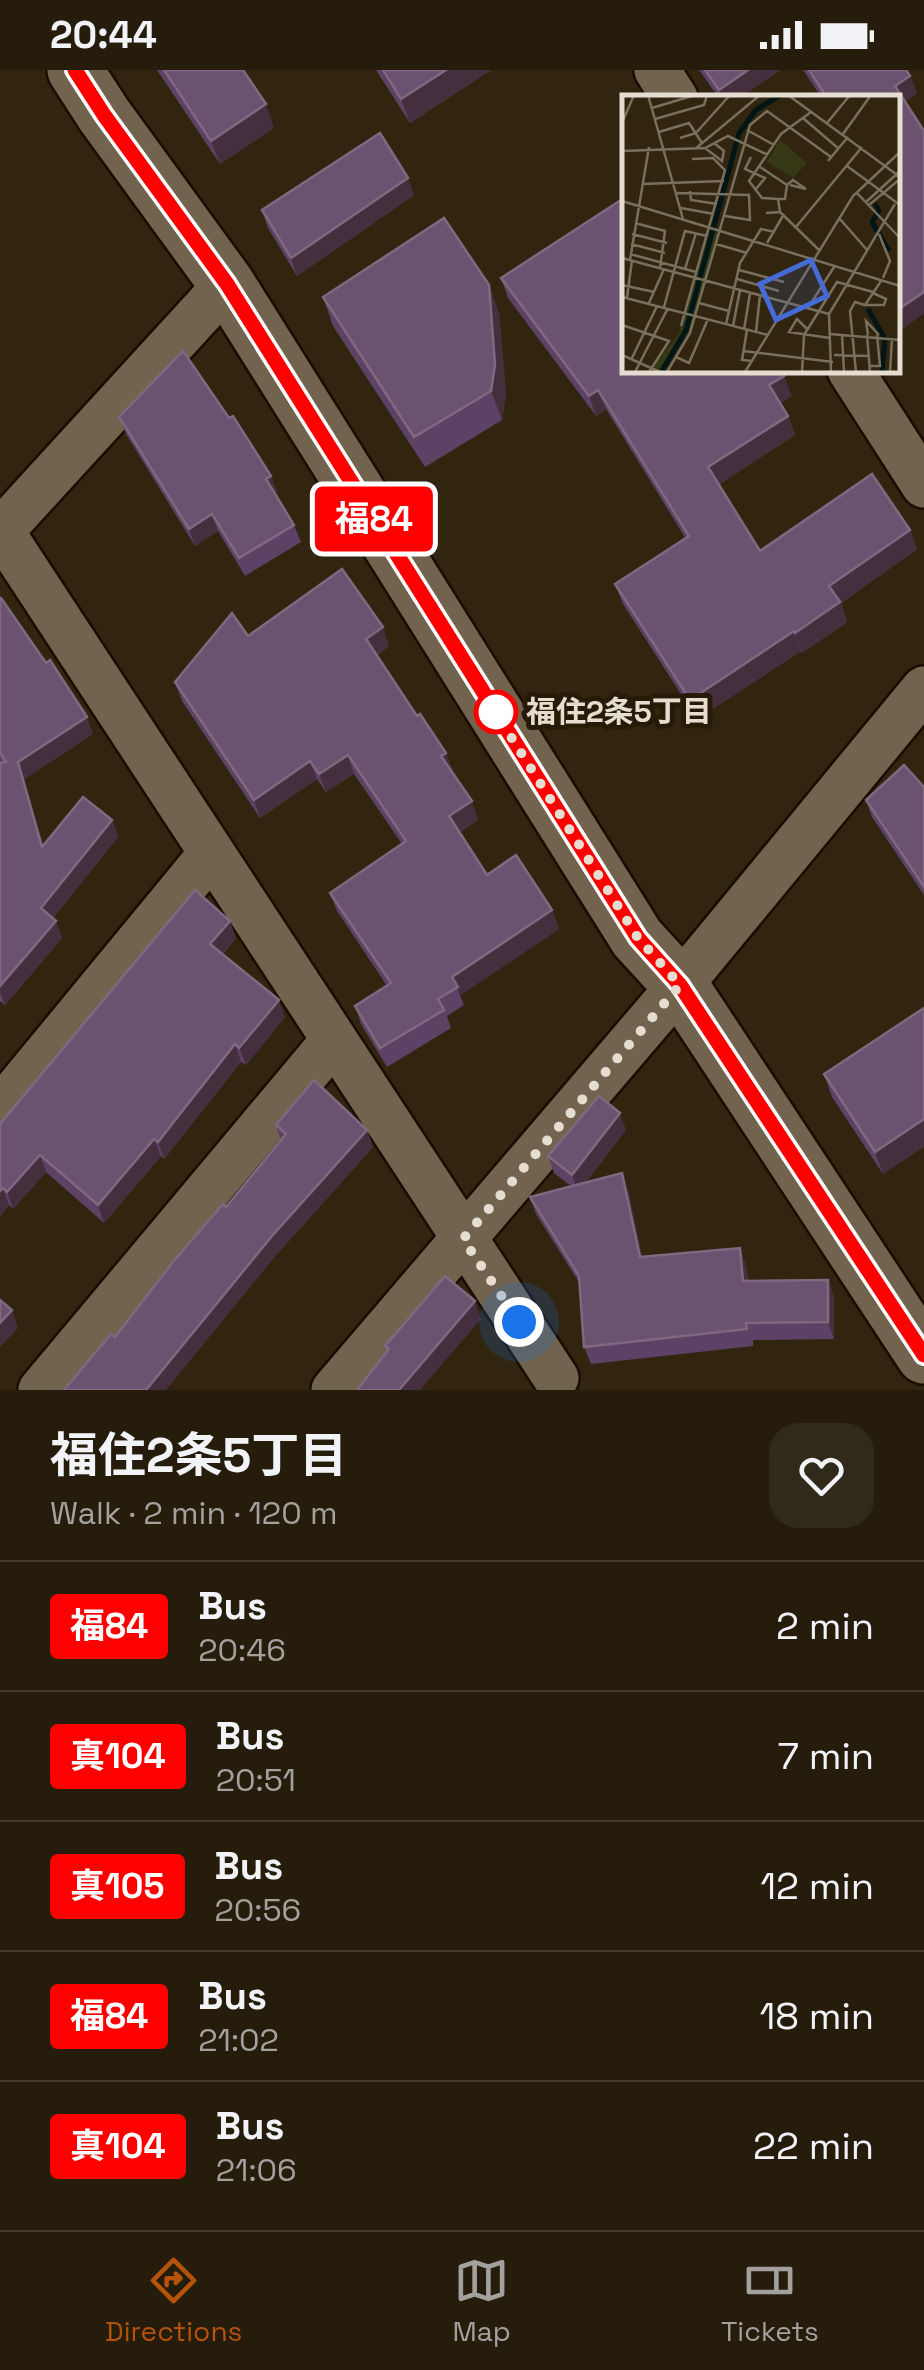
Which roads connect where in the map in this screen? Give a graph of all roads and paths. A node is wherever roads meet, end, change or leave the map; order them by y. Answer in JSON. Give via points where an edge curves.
{"nodes":[{"id":1,"x":75,"y":70,"type":"edge"},
{"id":2,"x":657,"y":70,"type":"edge"},
{"id":3,"x":672,"y":95,"type":"edge"},
{"id":4,"x":227,"y":284,"type":"junction"},
{"id":5,"x":851,"y":372,"type":"edge"},
{"id":6,"x":924,"y":485,"type":"edge"},
{"id":7,"x":0,"y":532,"type":"edge"},
{"id":8,"x":924,"y":690,"type":"edge"},
{"id":9,"x":210,"y":855,"type":"junction"},
{"id":10,"x":680,"y":985,"type":"junction"},
{"id":11,"x":334,"y":1040,"type":"junction"},
{"id":12,"x":6,"y":1090,"type":"edge"},
{"id":13,"x":463,"y":1239,"type":"junction"},
{"id":14,"x":924,"y":1356,"type":"edge"},
{"id":15,"x":556,"y":1378,"type":"dead end"},
{"id":16,"x":41,"y":1390,"type":"edge"},
{"id":17,"x":334,"y":1390,"type":"edge"}],
"edges":[{"from":1,"to":4,"type":"street"},
{"from":2,"to":3,"type":"street"},
{"from":4,"to":7,"type":"street"},
{"from":4,"to":10,"type":"street","via":[[638,938]]},
{"from":5,"to":6,"type":"street"},
{"from":7,"to":9,"type":"street"},
{"from":8,"to":10,"type":"street"},
{"from":9,"to":11,"type":"street"},
{"from":9,"to":12,"type":"street"},
{"from":10,"to":13,"type":"street"},
{"from":10,"to":14,"type":"street"},
{"from":11,"to":13,"type":"street"},
{"from":11,"to":16,"type":"street"},
{"from":13,"to":15,"type":"street"},
{"from":13,"to":17,"type":"street"}]}
